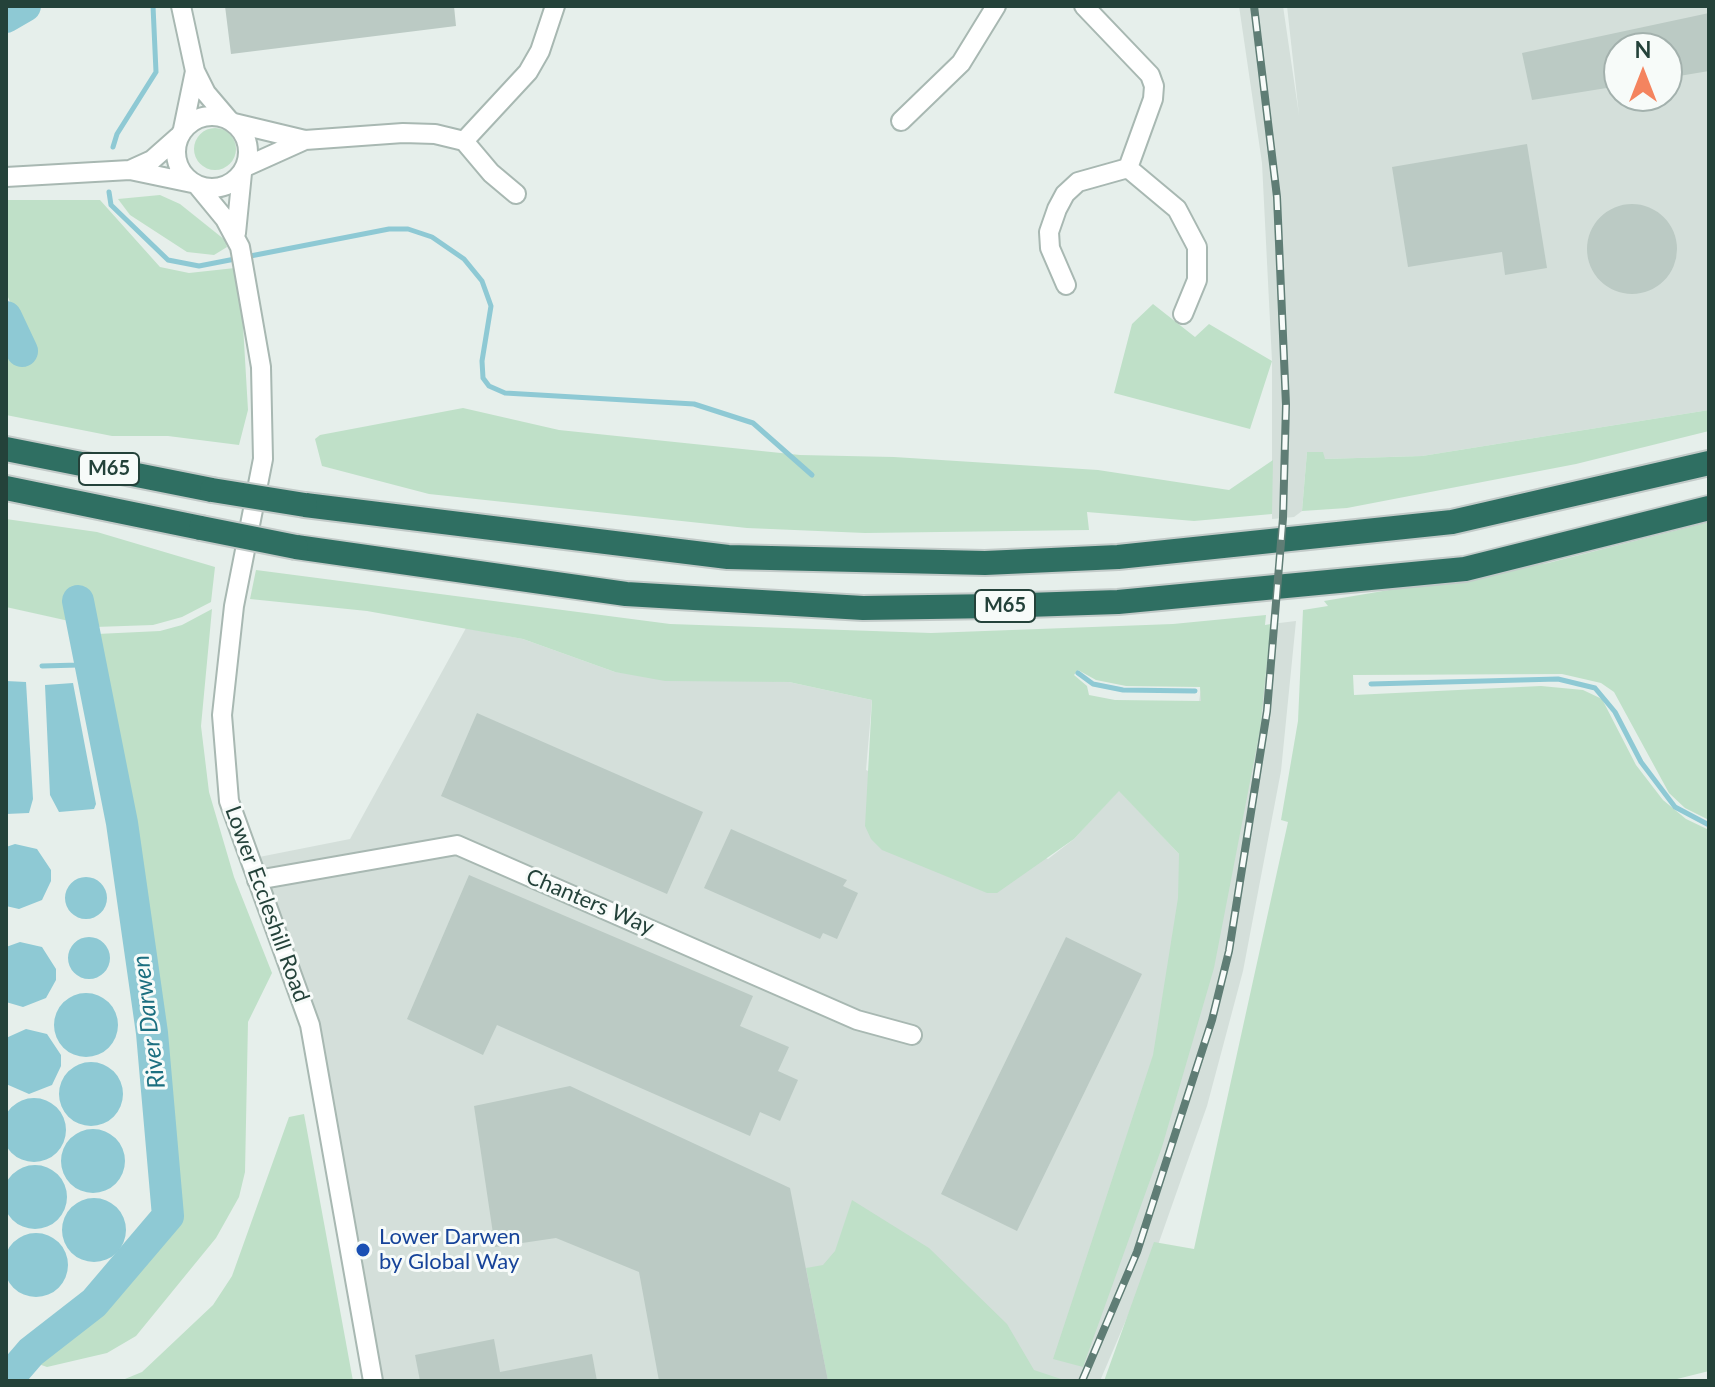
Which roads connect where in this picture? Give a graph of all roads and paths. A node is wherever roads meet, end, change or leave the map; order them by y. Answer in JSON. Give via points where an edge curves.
{"nodes":[{"id":1,"x":181,"y":6,"type":"edge"},
{"id":2,"x":555,"y":6,"type":"edge"},
{"id":3,"x":996,"y":6,"type":"edge"},
{"id":4,"x":1084,"y":6,"type":"edge"},
{"id":5,"x":195,"y":71,"type":"junction"},
{"id":6,"x":232,"y":121,"type":"junction"},
{"id":7,"x":901,"y":121,"type":"dead end"},
{"id":8,"x":181,"y":133,"type":"junction"},
{"id":9,"x":305,"y":140,"type":"junction"},
{"id":10,"x":464,"y":141,"type":"junction"},
{"id":11,"x":1128,"y":168,"type":"junction"},
{"id":12,"x":130,"y":170,"type":"junction"},
{"id":13,"x":244,"y":170,"type":"junction"},
{"id":14,"x":6,"y":177,"type":"edge"},
{"id":15,"x":194,"y":184,"type":"junction"},
{"id":16,"x":516,"y":194,"type":"dead end"},
{"id":17,"x":238,"y":242,"type":"junction"},
{"id":18,"x":1066,"y":285,"type":"dead end"},
{"id":19,"x":1183,"y":314,"type":"dead end"},
{"id":20,"x":6,"y":449,"type":"edge"},
{"id":21,"x":1709,"y":463,"type":"edge"},
{"id":22,"x":6,"y":488,"type":"edge"},
{"id":23,"x":1709,"y":508,"type":"edge"},
{"id":24,"x":257,"y":880,"type":"junction"},
{"id":25,"x":912,"y":1035,"type":"dead end"},
{"id":26,"x":373,"y":1381,"type":"edge"}],
"edges":[{"from":1,"to":5,"type":"street"},
{"from":2,"to":10,"type":"street","via":[[528,72]]},
{"from":3,"to":7,"type":"street","via":[[961,63]]},
{"from":4,"to":11,"type":"street","via":[[1150,75],[1154,86]]},
{"from":5,"to":6,"type":"street","via":[[206,93]]},
{"from":5,"to":8,"type":"street"},
{"from":6,"to":8,"type":"street","via":[[210,115],[191,122]]},
{"from":6,"to":9,"type":"street"},
{"from":6,"to":13,"type":"street","via":[[247,142]]},
{"from":8,"to":12,"type":"street","via":[[152,160]]},
{"from":8,"to":15,"type":"street","via":[[175,157]]},
{"from":9,"to":10,"type":"street","via":[[403,133]]},
{"from":9,"to":13,"type":"street"},
{"from":10,"to":16,"type":"street"},
{"from":11,"to":18,"type":"street","via":[[1078,182],[1057,209],[1050,248]]},
{"from":11,"to":19,"type":"street","via":[[1177,209],[1197,247],[1197,280]]},
{"from":12,"to":14,"type":"street"},
{"from":12,"to":15,"type":"street"},
{"from":13,"to":15,"type":"street","via":[[222,187]]},
{"from":13,"to":17,"type":"street","name":"Lower Eccleshill Road"},
{"from":15,"to":17,"type":"street","name":"Lower Eccleshill Road"},
{"from":17,"to":24,"type":"street","name":"Lower Eccleshill Road","via":[[261,367],[263,459],[234,606],[222,715],[229,801]]},
{"from":20,"to":21,"type":"highway","number":"M65","bridge":true,"via":[[305,505],[728,557],[985,563],[1118,557],[1452,522]]},
{"from":22,"to":23,"type":"highway","number":"M65","bridge":true,"via":[[296,547],[626,594],[863,608],[1118,602],[1465,569]]},
{"from":24,"to":25,"type":"street","name":"Chanters Way","via":[[457,845],[857,1020]]},
{"from":24,"to":26,"type":"street","name":"Lower Eccleshill Road","via":[[310,1025]]}]}
